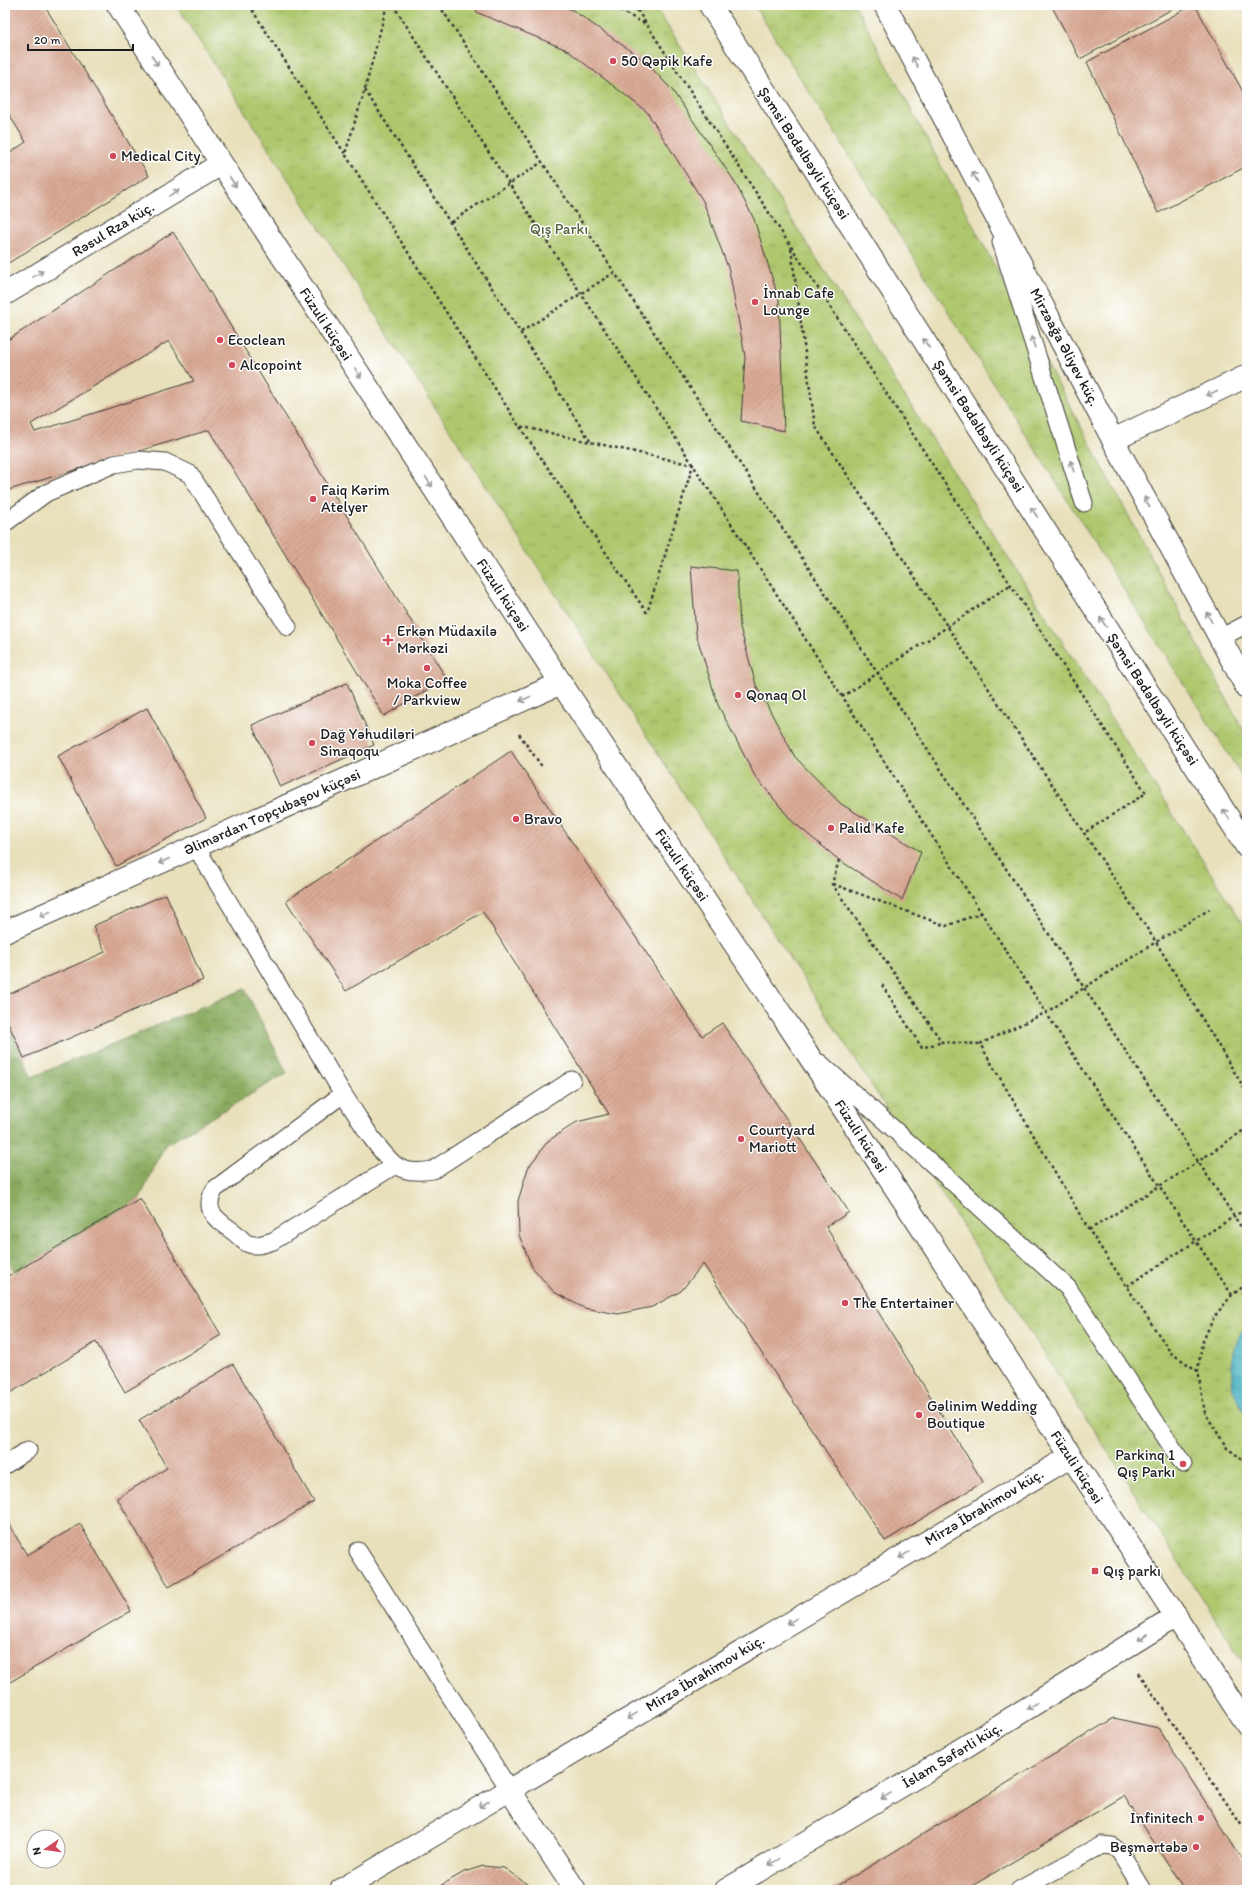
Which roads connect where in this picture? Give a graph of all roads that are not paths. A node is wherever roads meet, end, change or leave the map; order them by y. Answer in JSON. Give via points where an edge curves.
{"nodes":[{"id":1,"x":118,"y":5,"type":"edge"},
{"id":2,"x":710,"y":5,"type":"edge"},
{"id":3,"x":885,"y":5,"type":"edge"},
{"id":4,"x":221,"y":164,"type":"junction"},
{"id":5,"x":989,"y":202,"type":"junction"},
{"id":6,"x":5,"y":294,"type":"edge"},
{"id":7,"x":1247,"y":376,"type":"edge"},
{"id":8,"x":1114,"y":440,"type":"junction"},
{"id":9,"x":1084,"y":503,"type":"dead end"},
{"id":10,"x":5,"y":523,"type":"edge"},
{"id":11,"x":1247,"y":624,"type":"edge"},
{"id":12,"x":288,"y":627,"type":"dead end"},
{"id":13,"x":1220,"y":638,"type":"junction"},
{"id":14,"x":561,"y":683,"type":"junction"},
{"id":15,"x":1247,"y":688,"type":"edge"},
{"id":16,"x":196,"y":847,"type":"junction"},
{"id":17,"x":1247,"y":847,"type":"edge"},
{"id":18,"x":5,"y":932,"type":"edge"},
{"id":19,"x":805,"y":1050,"type":"junction"},
{"id":20,"x":572,"y":1080,"type":"dead end"},
{"id":21,"x":343,"y":1094,"type":"junction"},
{"id":22,"x":395,"y":1165,"type":"junction"},
{"id":23,"x":28,"y":1450,"type":"dead end"},
{"id":24,"x":1070,"y":1456,"type":"junction"},
{"id":25,"x":1183,"y":1464,"type":"dead end"},
{"id":26,"x":5,"y":1465,"type":"edge"},
{"id":27,"x":358,"y":1551,"type":"dead end"},
{"id":28,"x":1176,"y":1616,"type":"junction"},
{"id":29,"x":1247,"y":1725,"type":"edge"},
{"id":30,"x":509,"y":1789,"type":"junction"},
{"id":31,"x":342,"y":1890,"type":"edge"},
{"id":32,"x":575,"y":1890,"type":"edge"},
{"id":33,"x":726,"y":1890,"type":"edge"},
{"id":34,"x":1019,"y":1890,"type":"edge"},
{"id":35,"x":1143,"y":1890,"type":"edge"}],
"edges":[{"from":1,"to":4,"type":"street","name":"Füzuli küçəsi","one_way":true},
{"from":17,"to":2,"type":"street","name":"Şəmsi Bədəlbəyli küçəsi","one_way":true},
{"from":5,"to":3,"type":"street","name":"Mirzəağa Əliyev küç.","one_way":true},
{"from":6,"to":4,"type":"street","name":"Rəsul Rza küç.","one_way":true},
{"from":4,"to":14,"type":"street","name":"Füzuli küçəsi","one_way":true},
{"from":5,"to":8,"type":"street","name":"Mirzəağa Əliyev küç."},
{"from":9,"to":5,"type":"lane","one_way":true},
{"from":7,"to":8,"type":"street","one_way":true},
{"from":13,"to":8,"type":"street","name":"Mirzəağa Əliyev küç.","one_way":true},
{"from":10,"to":12,"type":"lane","via":[[46,493],[114,464],[138,460],[165,462],[190,474]]},
{"from":11,"to":13,"type":"lane"},
{"from":13,"to":15,"type":"street","name":"Mirzəağa Əliyev küç."},
{"from":14,"to":16,"type":"street","name":"Əlimərdan Topçubaşov küçəsi","one_way":true},
{"from":14,"to":19,"type":"street","name":"Füzuli küçəsi"},
{"from":16,"to":18,"type":"street","name":"Əlimərdan Topçubaşov küçəsi","one_way":true},
{"from":16,"to":21,"type":"lane"},
{"from":19,"to":24,"type":"street","name":"Füzuli küçəsi"},
{"from":19,"to":25,"type":"lane","via":[[1068,1288]]},
{"from":20,"to":22,"type":"lane","via":[[432,1170],[418,1172]]},
{"from":21,"to":22,"type":"lane","via":[[367,1131]]},
{"from":21,"to":22,"type":"lane","via":[[215,1189],[210,1196],[209,1206],[212,1215],[249,1244],[263,1245]]},
{"from":23,"to":26,"type":"lane"},
{"from":24,"to":28,"type":"street","name":"Füzuli küçəsi"},
{"from":24,"to":30,"type":"street","name":"Mirzə İbrahimov küç.","one_way":true},
{"from":27,"to":30,"type":"lane"},
{"from":28,"to":29,"type":"street","name":"Füzuli küçəsi"},
{"from":28,"to":33,"type":"street","name":"İslam Səfərli küç.","one_way":true,"via":[[918,1776]]},
{"from":30,"to":31,"type":"street","name":"Mirzə İbrahimov küç.","one_way":true},
{"from":30,"to":32,"type":"street"},
{"from":34,"to":35,"type":"lane","via":[[1102,1845],[1112,1846],[1120,1852]]}]}
